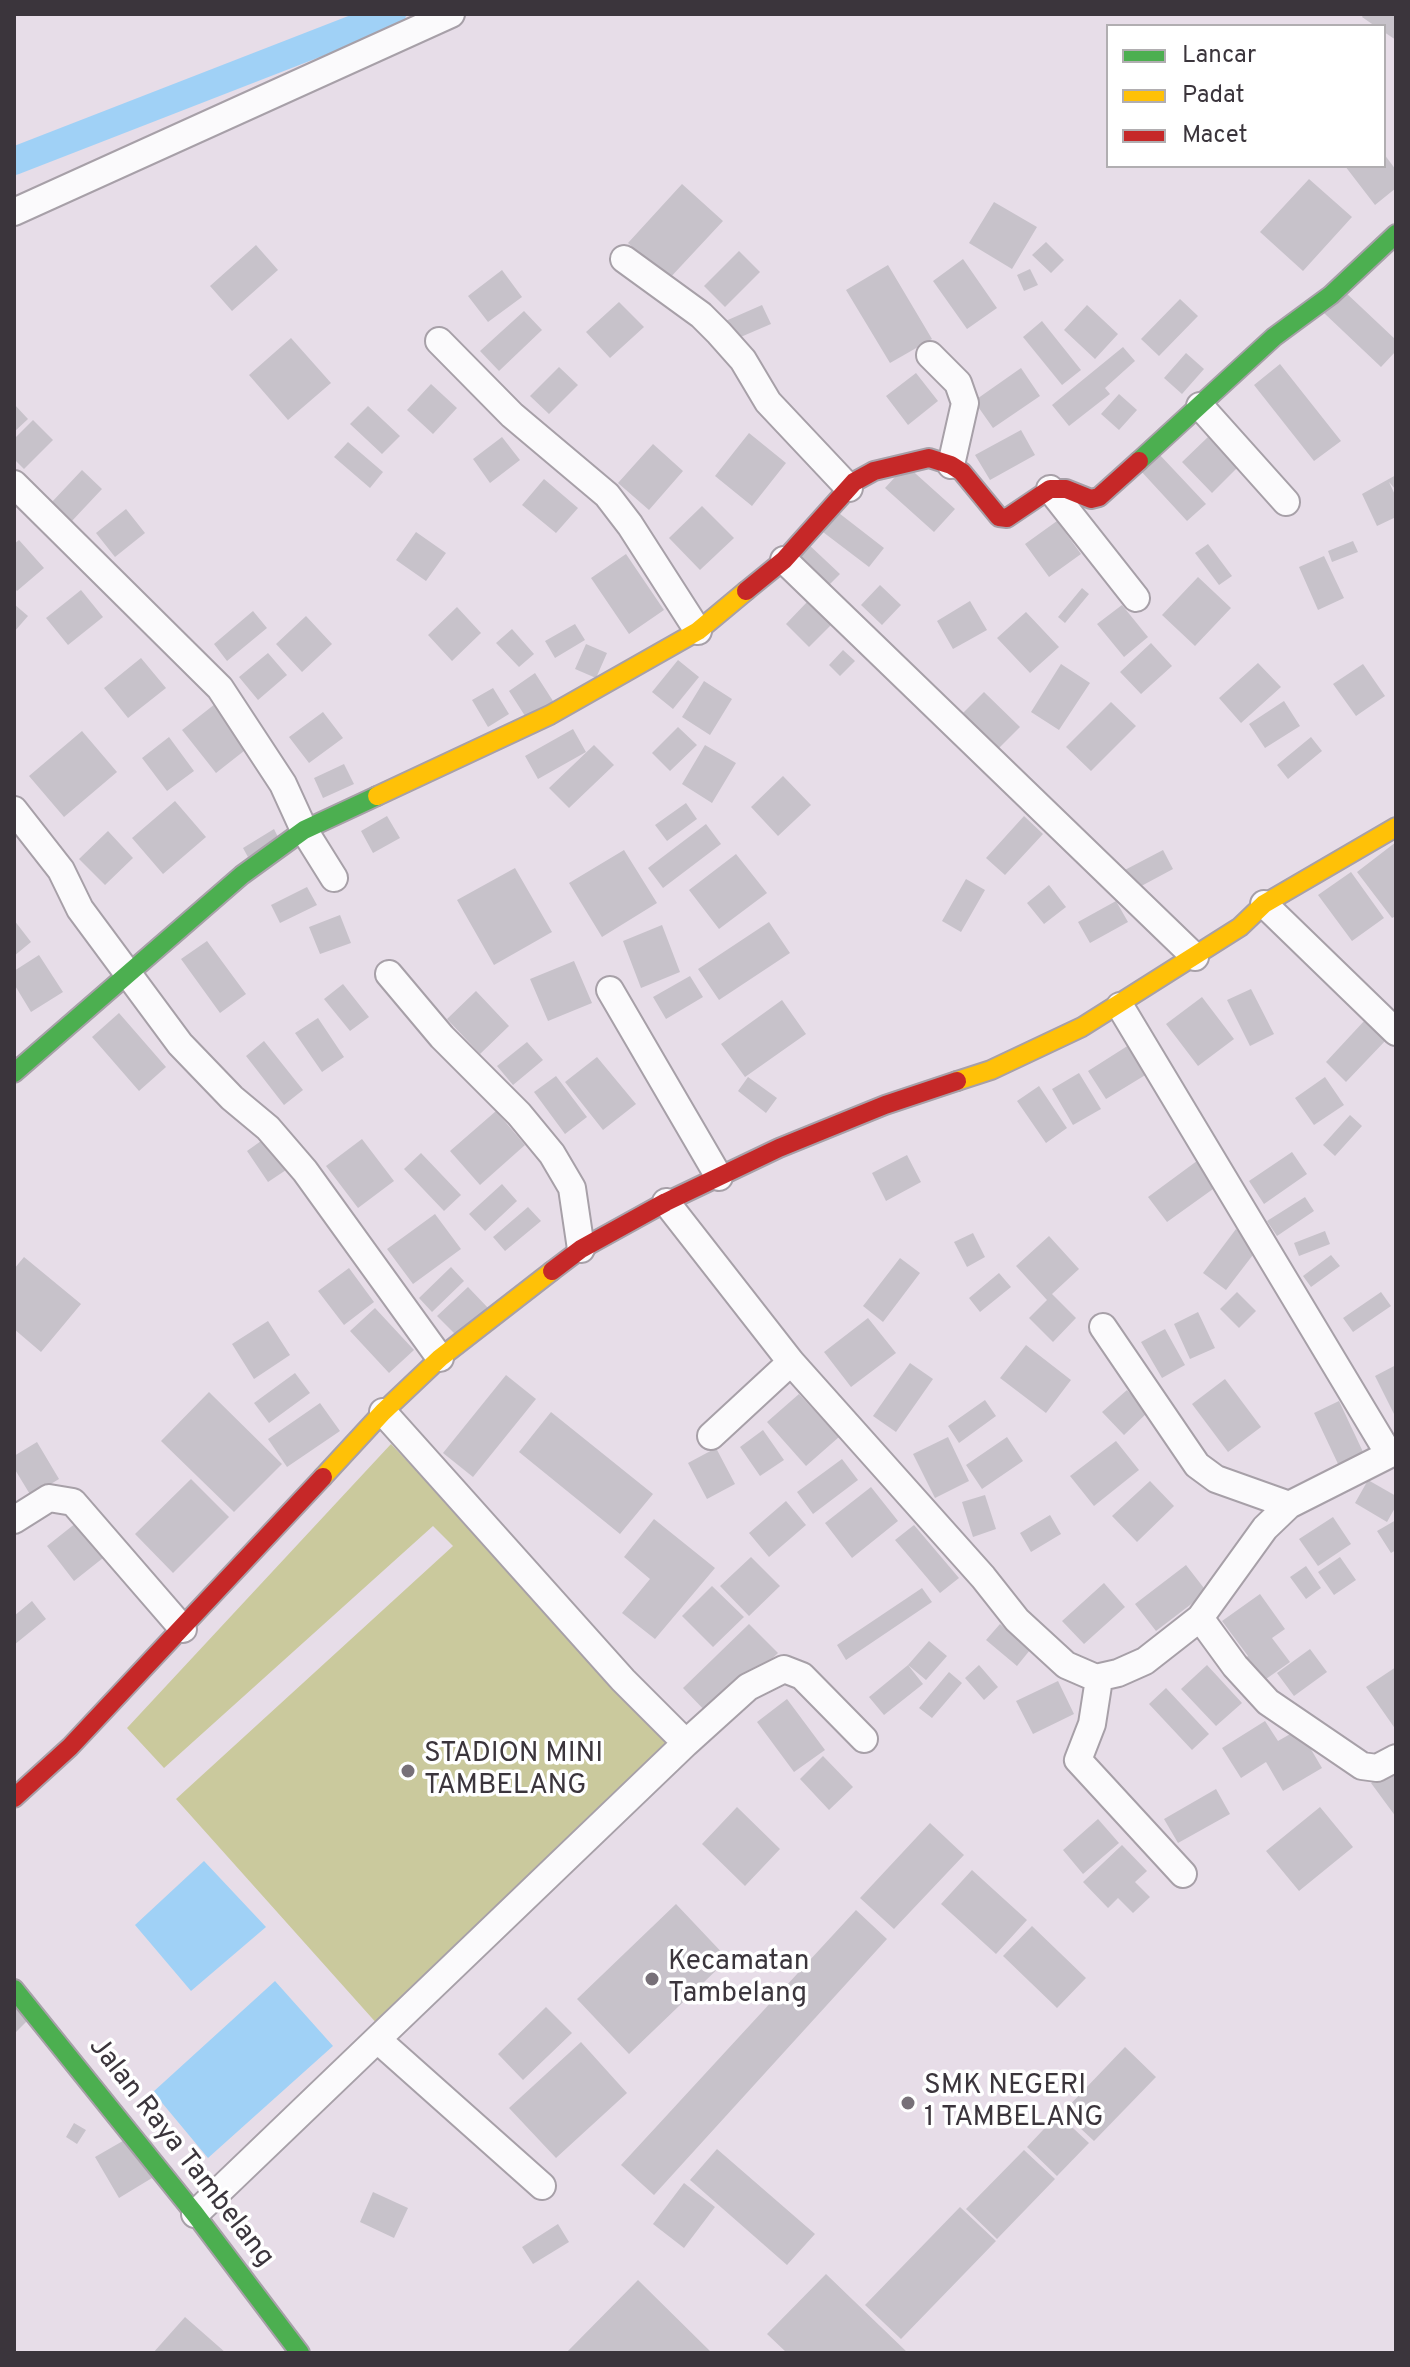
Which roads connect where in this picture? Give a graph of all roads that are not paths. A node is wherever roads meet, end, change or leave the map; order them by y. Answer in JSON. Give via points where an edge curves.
{"nodes":[{"id":1,"x":451,"y":14,"type":"edge"},
{"id":2,"x":14,"y":212,"type":"edge"},
{"id":3,"x":1396,"y":234,"type":"edge"},
{"id":4,"x":624,"y":259,"type":"dead end"},
{"id":5,"x":439,"y":341,"type":"dead end"},
{"id":6,"x":930,"y":355,"type":"dead end"},
{"id":7,"x":1200,"y":406,"type":"junction"},
{"id":8,"x":951,"y":465,"type":"junction"},
{"id":9,"x":14,"y":484,"type":"edge"},
{"id":10,"x":849,"y":488,"type":"junction"},
{"id":11,"x":1050,"y":489,"type":"junction"},
{"id":12,"x":1286,"y":502,"type":"dead end"},
{"id":13,"x":784,"y":560,"type":"junction"},
{"id":14,"x":1136,"y":598,"type":"dead end"},
{"id":15,"x":698,"y":631,"type":"junction"},
{"id":16,"x":14,"y":810,"type":"edge"},
{"id":17,"x":1396,"y":827,"type":"edge"},
{"id":18,"x":304,"y":830,"type":"junction"},
{"id":19,"x":334,"y":878,"type":"dead end"},
{"id":20,"x":1264,"y":904,"type":"junction"},
{"id":21,"x":1195,"y":957,"type":"junction"},
{"id":22,"x":389,"y":974,"type":"dead end"},
{"id":23,"x":129,"y":976,"type":"junction"},
{"id":24,"x":610,"y":990,"type":"dead end"},
{"id":25,"x":1120,"y":1006,"type":"junction"},
{"id":26,"x":1396,"y":1032,"type":"edge"},
{"id":27,"x":14,"y":1073,"type":"edge"},
{"id":28,"x":719,"y":1177,"type":"junction"},
{"id":29,"x":666,"y":1202,"type":"junction"},
{"id":30,"x":581,"y":1249,"type":"junction"},
{"id":31,"x":1103,"y":1327,"type":"dead end"},
{"id":32,"x":440,"y":1358,"type":"junction"},
{"id":33,"x":791,"y":1362,"type":"junction"},
{"id":34,"x":383,"y":1412,"type":"junction"},
{"id":35,"x":711,"y":1436,"type":"dead end"},
{"id":36,"x":1393,"y":1453,"type":"edge"},
{"id":37,"x":1289,"y":1505,"type":"junction"},
{"id":38,"x":14,"y":1520,"type":"edge"},
{"id":39,"x":1200,"y":1618,"type":"junction"},
{"id":40,"x":183,"y":1629,"type":"junction"},
{"id":41,"x":1099,"y":1679,"type":"junction"},
{"id":42,"x":864,"y":1739,"type":"dead end"},
{"id":43,"x":686,"y":1743,"type":"junction"},
{"id":44,"x":1396,"y":1758,"type":"edge"},
{"id":45,"x":14,"y":1798,"type":"edge"},
{"id":46,"x":1183,"y":1874,"type":"dead end"},
{"id":47,"x":14,"y":1989,"type":"edge"},
{"id":48,"x":378,"y":2040,"type":"junction"},
{"id":49,"x":542,"y":2186,"type":"dead end"},
{"id":50,"x":195,"y":2214,"type":"junction"},
{"id":51,"x":300,"y":2353,"type":"edge"}],
"edges":[{"from":1,"to":2,"type":"street"},
{"from":3,"to":7,"type":"street"},
{"from":4,"to":10,"type":"street","via":[[719,333],[768,402]]},
{"from":5,"to":15,"type":"street","via":[[512,415],[607,495]]},
{"from":6,"to":8,"type":"street","via":[[958,383],[965,403]]},
{"from":7,"to":11,"type":"street","via":[[1099,497]]},
{"from":7,"to":12,"type":"street"},
{"from":8,"to":10,"type":"street","via":[[929,458],[908,461],[874,471]]},
{"from":8,"to":11,"type":"street","via":[[999,517],[1007,518]]},
{"from":9,"to":18,"type":"street","via":[[220,688],[283,784]]},
{"from":10,"to":13,"type":"street"},
{"from":11,"to":14,"type":"street"},
{"from":13,"to":15,"type":"street"},
{"from":13,"to":21,"type":"street"},
{"from":15,"to":18,"type":"street","via":[[550,715]]},
{"from":16,"to":23,"type":"street","via":[[61,870],[80,909]]},
{"from":17,"to":20,"type":"street"},
{"from":18,"to":19,"type":"street"},
{"from":18,"to":23,"type":"street","via":[[242,875]]},
{"from":20,"to":21,"type":"street"},
{"from":20,"to":26,"type":"street"},
{"from":21,"to":25,"type":"street"},
{"from":22,"to":30,"type":"street","via":[[552,1154],[572,1188]]},
{"from":23,"to":27,"type":"street"},
{"from":23,"to":32,"type":"street","via":[[180,1044],[305,1171]]},
{"from":24,"to":28,"type":"street"},
{"from":25,"to":28,"type":"street","via":[[991,1070],[871,1110]]},
{"from":25,"to":36,"type":"street"},
{"from":28,"to":29,"type":"street"},
{"from":29,"to":30,"type":"street"},
{"from":29,"to":33,"type":"street"},
{"from":30,"to":32,"type":"street"},
{"from":31,"to":37,"type":"street","via":[[1197,1465],[1216,1479]]},
{"from":32,"to":34,"type":"street"},
{"from":33,"to":35,"type":"street"},
{"from":33,"to":41,"type":"street","via":[[1017,1620],[1066,1665]]},
{"from":34,"to":40,"type":"street"},
{"from":34,"to":43,"type":"street"},
{"from":36,"to":37,"type":"street"},
{"from":37,"to":39,"type":"street","via":[[1265,1528]]},
{"from":38,"to":40,"type":"street","via":[[49,1498],[73,1502]]},
{"from":39,"to":41,"type":"street","via":[[1145,1661]]},
{"from":39,"to":44,"type":"street","via":[[1268,1702],[1362,1766],[1377,1768]]},
{"from":40,"to":45,"type":"street"},
{"from":41,"to":46,"type":"street","via":[[1092,1724],[1078,1760]]},
{"from":42,"to":43,"type":"street","via":[[802,1676],[784,1669],[748,1687]]},
{"from":43,"to":48,"type":"street"},
{"from":47,"to":50,"type":"street","name":"Jalan Raya Tambelang"},
{"from":48,"to":49,"type":"street"},
{"from":48,"to":50,"type":"street"},
{"from":50,"to":51,"type":"street","name":"Jalan Raya Tambelang"}]}
